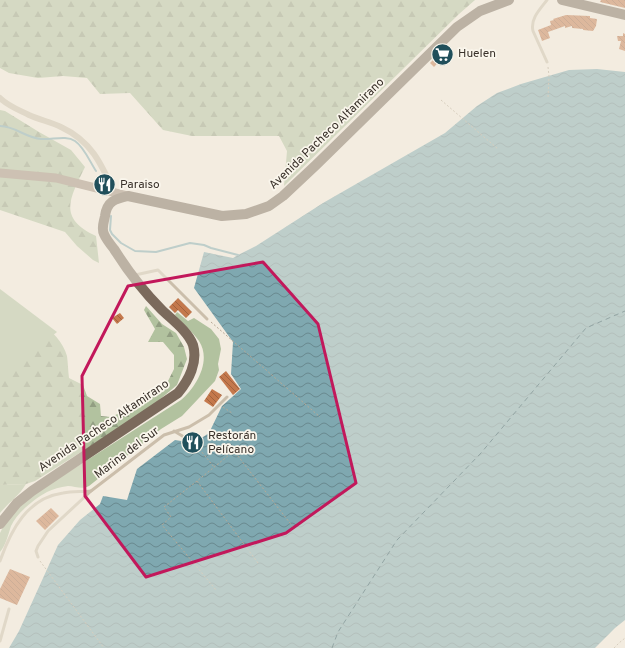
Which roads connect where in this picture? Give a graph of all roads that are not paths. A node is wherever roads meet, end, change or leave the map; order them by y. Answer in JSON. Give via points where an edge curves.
{"nodes":[{"id":1,"x":509,"y":0,"type":"edge"},
{"id":2,"x":547,"y":0,"type":"edge"},
{"id":3,"x":562,"y":0,"type":"edge"},
{"id":4,"x":576,"y":1,"type":"edge"},
{"id":5,"x":625,"y":15,"type":"edge"},
{"id":6,"x":547,"y":62,"type":"road end"},
{"id":7,"x":0,"y":98,"type":"edge"},
{"id":8,"x":0,"y":172,"type":"edge"},
{"id":9,"x":114,"y":192,"type":"junction"},
{"id":10,"x":128,"y":196,"type":"junction"},
{"id":11,"x":133,"y":275,"type":"junction"},
{"id":12,"x":207,"y":319,"type":"road end"},
{"id":13,"x":227,"y":397,"type":"dead end"},
{"id":14,"x":174,"y":431,"type":"junction"},
{"id":15,"x":194,"y":443,"type":"road end"},
{"id":16,"x":91,"y":491,"type":"junction"},
{"id":17,"x":0,"y":524,"type":"edge"},
{"id":18,"x":38,"y":557,"type":"road end"},
{"id":19,"x":0,"y":560,"type":"edge"},
{"id":20,"x":9,"y":609,"type":"dead end"},
{"id":21,"x":0,"y":641,"type":"edge"}],
"edges":[{"from":1,"to":10,"type":"main road","name":"Avenida Pacheco Altamirano","via":[[480,11],[457,27],[316,165],[269,206],[246,214],[222,216]]},
{"from":2,"to":6,"type":"lane","via":[[533,20],[532,26]]},
{"from":3,"to":4,"type":"main road"},
{"from":4,"to":5,"type":"main road"},
{"from":7,"to":9,"type":"street","via":[[5,104],[61,127],[90,147]]},
{"from":8,"to":9,"type":"main road","via":[[56,178]]},
{"from":9,"to":10,"type":"main road"},
{"from":10,"to":11,"type":"main road","name":"Avenida Pacheco Altamirano","via":[[116,198],[109,205],[103,227],[105,237]]},
{"from":11,"to":12,"type":"lane","via":[[158,270]]},
{"from":11,"to":17,"type":"main road","name":"Avenida Pacheco Altamirano","via":[[158,306],[190,338],[194,347],[194,361],[187,381],[178,393],[32,490],[10,510]]},
{"from":13,"to":14,"type":"lane","name":"Marina del Sur","via":[[204,419],[190,427]]},
{"from":14,"to":15,"type":"lane","name":"Marina del Sur"},
{"from":14,"to":16,"type":"lane","name":"Marina del Sur","via":[[164,435]]},
{"from":16,"to":18,"type":"lane","name":"Marina del Sur","via":[[48,531],[38,546]]},
{"from":16,"to":19,"type":"lane","name":"Marina del Sur","via":[[63,493],[37,502],[19,522]]},
{"from":20,"to":21,"type":"lane"}]}
